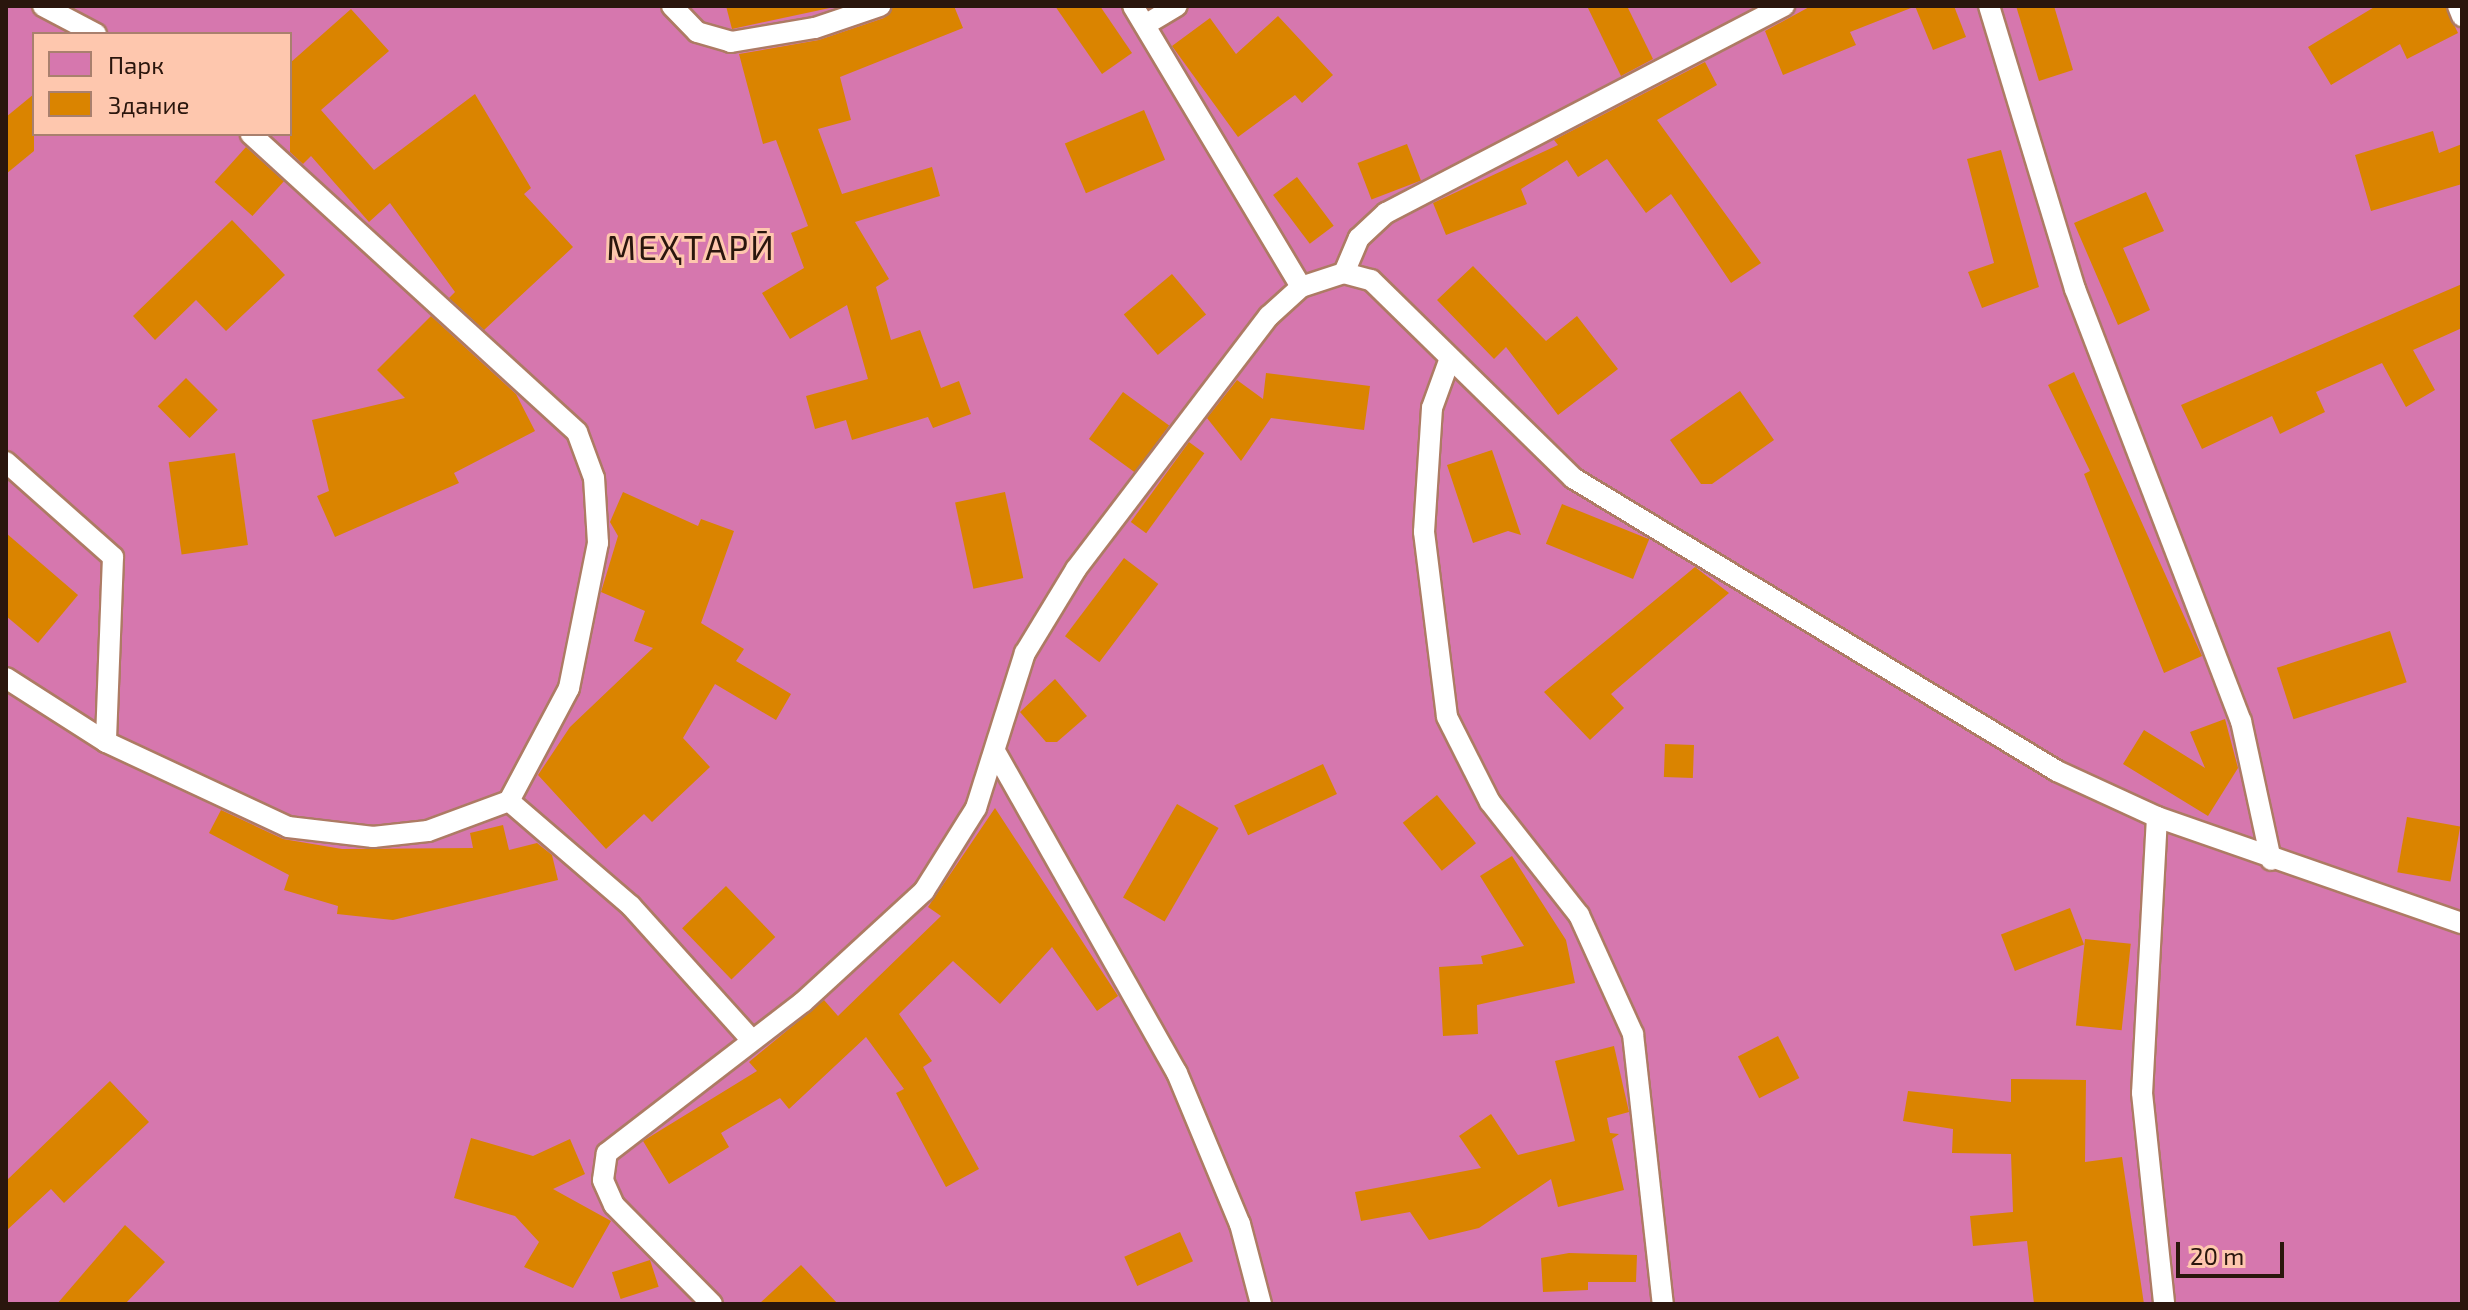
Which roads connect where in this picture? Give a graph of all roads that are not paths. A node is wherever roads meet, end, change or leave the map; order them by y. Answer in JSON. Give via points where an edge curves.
{"nodes":[{"id":1,"x":43,"y":6,"type":"edge"},
{"id":2,"x":672,"y":6,"type":"edge"},
{"id":3,"x":880,"y":6,"type":"edge"},
{"id":4,"x":1133,"y":6,"type":"edge"},
{"id":5,"x":1177,"y":6,"type":"edge"},
{"id":6,"x":1784,"y":6,"type":"edge"},
{"id":7,"x":1989,"y":6,"type":"edge"},
{"id":8,"x":2458,"y":6,"type":"edge"},
{"id":9,"x":2462,"y":16,"type":"edge"},
{"id":10,"x":1145,"y":25,"type":"junction"},
{"id":11,"x":92,"y":32,"type":"edge"},
{"id":12,"x":253,"y":136,"type":"edge"},
{"id":13,"x":1344,"y":273,"type":"junction"},
{"id":14,"x":1301,"y":287,"type":"junction"},
{"id":15,"x":1449,"y":361,"type":"junction"},
{"id":16,"x":6,"y":462,"type":"edge"},
{"id":17,"x":6,"y":678,"type":"edge"},
{"id":18,"x":106,"y":742,"type":"junction"},
{"id":19,"x":997,"y":755,"type":"junction"},
{"id":20,"x":509,"y":801,"type":"junction"},
{"id":21,"x":2157,"y":817,"type":"junction"},
{"id":22,"x":2271,"y":860,"type":"junction"},
{"id":23,"x":2462,"y":923,"type":"edge"},
{"id":24,"x":750,"y":1038,"type":"junction"},
{"id":25,"x":712,"y":1304,"type":"edge"},
{"id":26,"x":1261,"y":1304,"type":"edge"},
{"id":27,"x":1663,"y":1304,"type":"edge"},
{"id":28,"x":2164,"y":1304,"type":"edge"}],
"edges":[{"from":1,"to":11,"type":"lane"},
{"from":2,"to":3,"type":"lane","via":[[697,32],[731,42],[815,28]]},
{"from":4,"to":10,"type":"lane"},
{"from":5,"to":10,"type":"lane"},
{"from":6,"to":13,"type":"lane","via":[[1386,213],[1359,238]]},
{"from":7,"to":22,"type":"lane","via":[[2075,289],[2241,721]]},
{"from":8,"to":9,"type":"lane"},
{"from":10,"to":14,"type":"lane"},
{"from":12,"to":20,"type":"lane","via":[[490,356],[551,401],[586,449],[598,543],[587,624],[569,688]]},
{"from":13,"to":14,"type":"lane"},
{"from":13,"to":15,"type":"lane","via":[[1371,280]]},
{"from":14,"to":19,"type":"lane","via":[[1214,382],[1076,569],[1025,653]]},
{"from":15,"to":21,"type":"lane","via":[[1589,487],[2057,771]]},
{"from":15,"to":27,"type":"lane","via":[[1432,408],[1424,532],[1447,717],[1490,802],[1579,915],[1633,1034]]},
{"from":16,"to":18,"type":"lane","via":[[113,557]]},
{"from":17,"to":18,"type":"lane"},
{"from":18,"to":20,"type":"lane","via":[[317,833],[408,835]]},
{"from":19,"to":24,"type":"lane","via":[[976,808],[924,891],[861,954]]},
{"from":19,"to":26,"type":"lane","via":[[1177,1073],[1240,1224]]},
{"from":20,"to":24,"type":"lane","via":[[631,906]]},
{"from":21,"to":22,"type":"lane"},
{"from":21,"to":28,"type":"lane","via":[[2142,1093]]},
{"from":22,"to":23,"type":"lane"},
{"from":24,"to":25,"type":"lane","via":[[617,1141],[601,1165],[614,1205]]}]}
